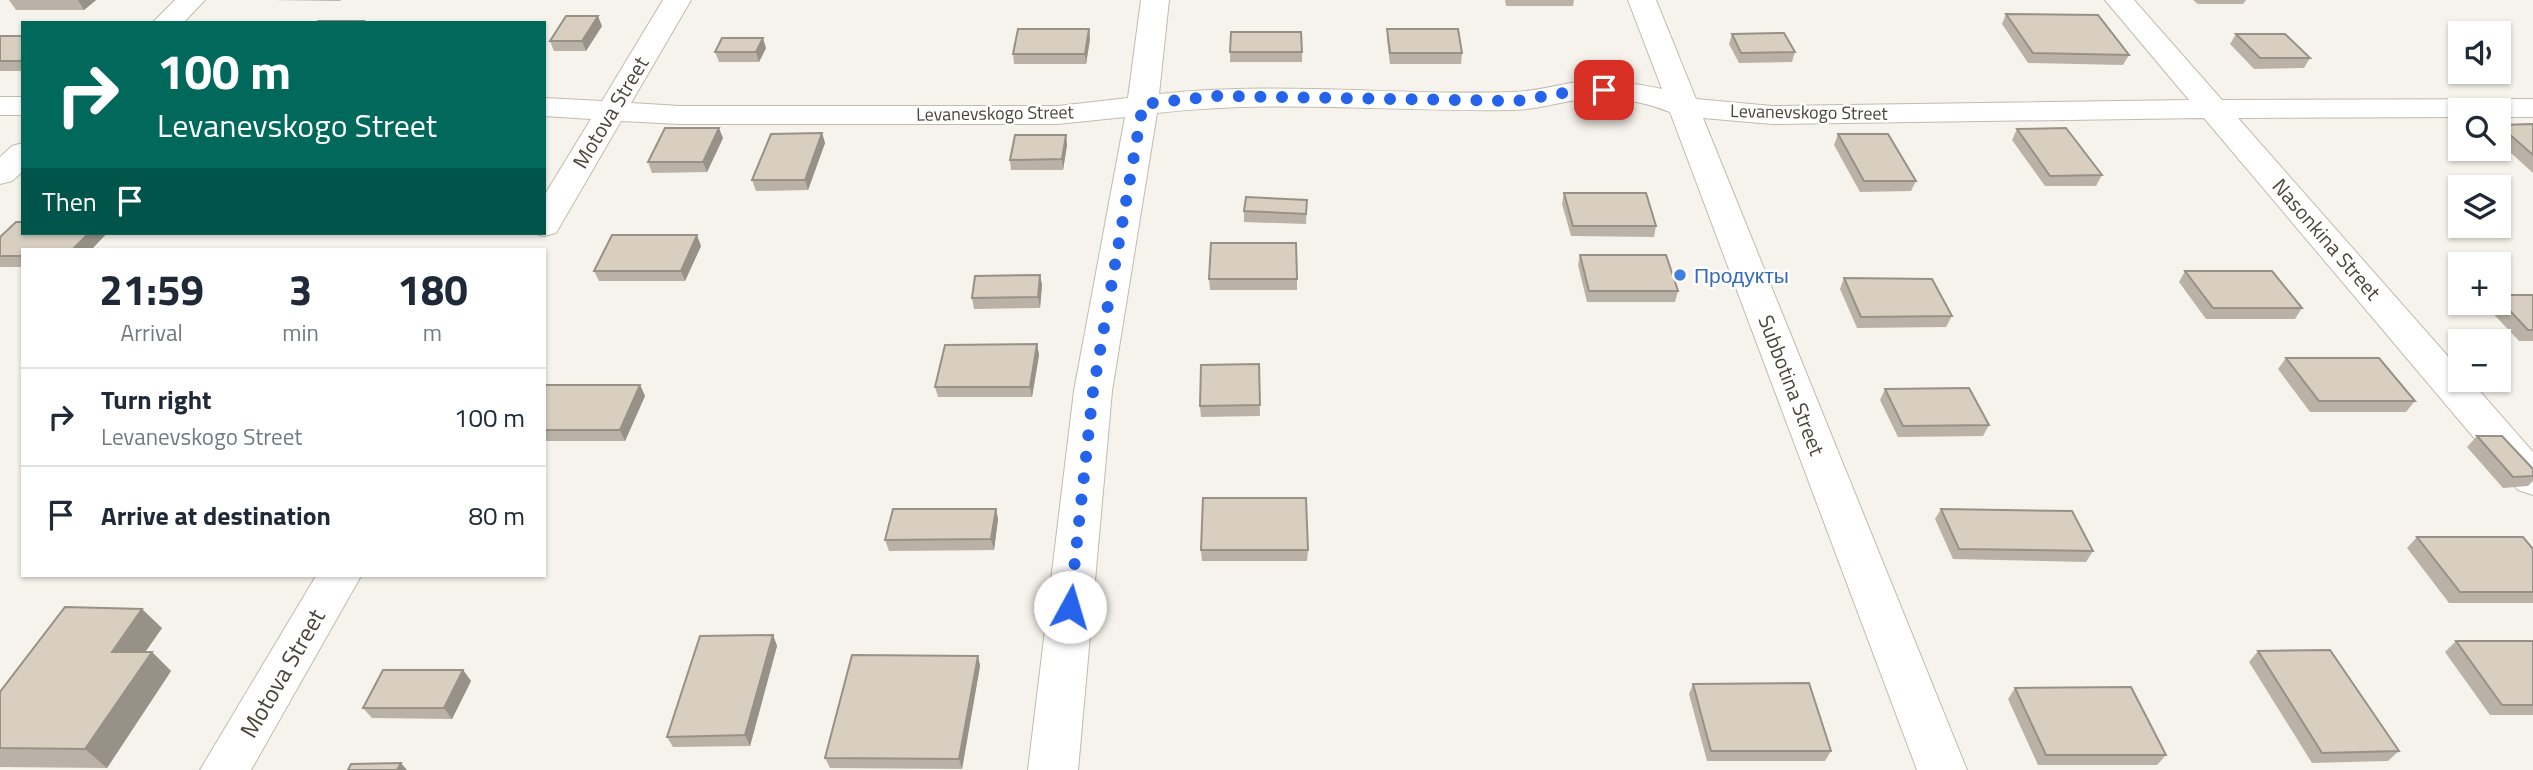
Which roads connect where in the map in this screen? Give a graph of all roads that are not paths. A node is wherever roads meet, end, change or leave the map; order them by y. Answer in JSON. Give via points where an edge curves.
{"nodes":[{"id":1,"x":191,"y":0,"type":"edge"},
{"id":2,"x":677,"y":0,"type":"edge"},
{"id":3,"x":1155,"y":0,"type":"edge"},
{"id":4,"x":1642,"y":0,"type":"edge"},
{"id":5,"x":2119,"y":0,"type":"edge"},
{"id":6,"x":168,"y":21,"type":"edge"},
{"id":7,"x":1143,"y":104,"type":"junction"},
{"id":8,"x":0,"y":106,"type":"edge"},
{"id":9,"x":21,"y":106,"type":"edge"},
{"id":10,"x":546,"y":107,"type":"edge"},
{"id":11,"x":1684,"y":107,"type":"junction"},
{"id":12,"x":2215,"y":108,"type":"junction"},
{"id":13,"x":2533,"y":108,"type":"edge"},
{"id":14,"x":612,"y":110,"type":"junction"},
{"id":15,"x":21,"y":155,"type":"edge"},
{"id":16,"x":0,"y":174,"type":"edge"},
{"id":17,"x":546,"y":222,"type":"edge"},
{"id":18,"x":2533,"y":479,"type":"edge"},
{"id":19,"x":338,"y":577,"type":"edge"},
{"id":20,"x":225,"y":770,"type":"edge"},
{"id":21,"x":1053,"y":770,"type":"edge"},
{"id":22,"x":1942,"y":770,"type":"edge"}],
"edges":[{"from":1,"to":6,"type":"street"},
{"from":2,"to":14,"type":"street","name":"Motova Street"},
{"from":3,"to":7,"type":"street"},
{"from":4,"to":11,"type":"street","name":"Subbotina Street"},
{"from":5,"to":12,"type":"street","name":"Nasonkina Street"},
{"from":7,"to":11,"type":"street","name":"Levanevskogo Street","via":[[1217,96],[1517,101],[1604,90],[1630,91]]},
{"from":7,"to":14,"type":"street","name":"Levanevskogo Street","via":[[1058,115],[680,115]]},
{"from":7,"to":21,"type":"street","via":[[1093,391]]},
{"from":8,"to":9,"type":"street"},
{"from":10,"to":14,"type":"street","name":"Levanevskogo Street"},
{"from":11,"to":12,"type":"street","name":"Levanevskogo Street","via":[[1772,115]]},
{"from":11,"to":22,"type":"street","name":"Subbotina Street"},
{"from":12,"to":13,"type":"street","name":"Levanevskogo Street"},
{"from":12,"to":18,"type":"street","name":"Nasonkina Street"},
{"from":14,"to":17,"type":"street","name":"Motova Street"},
{"from":15,"to":16,"type":"street"},
{"from":19,"to":20,"type":"street","name":"Motova Street"}]}
